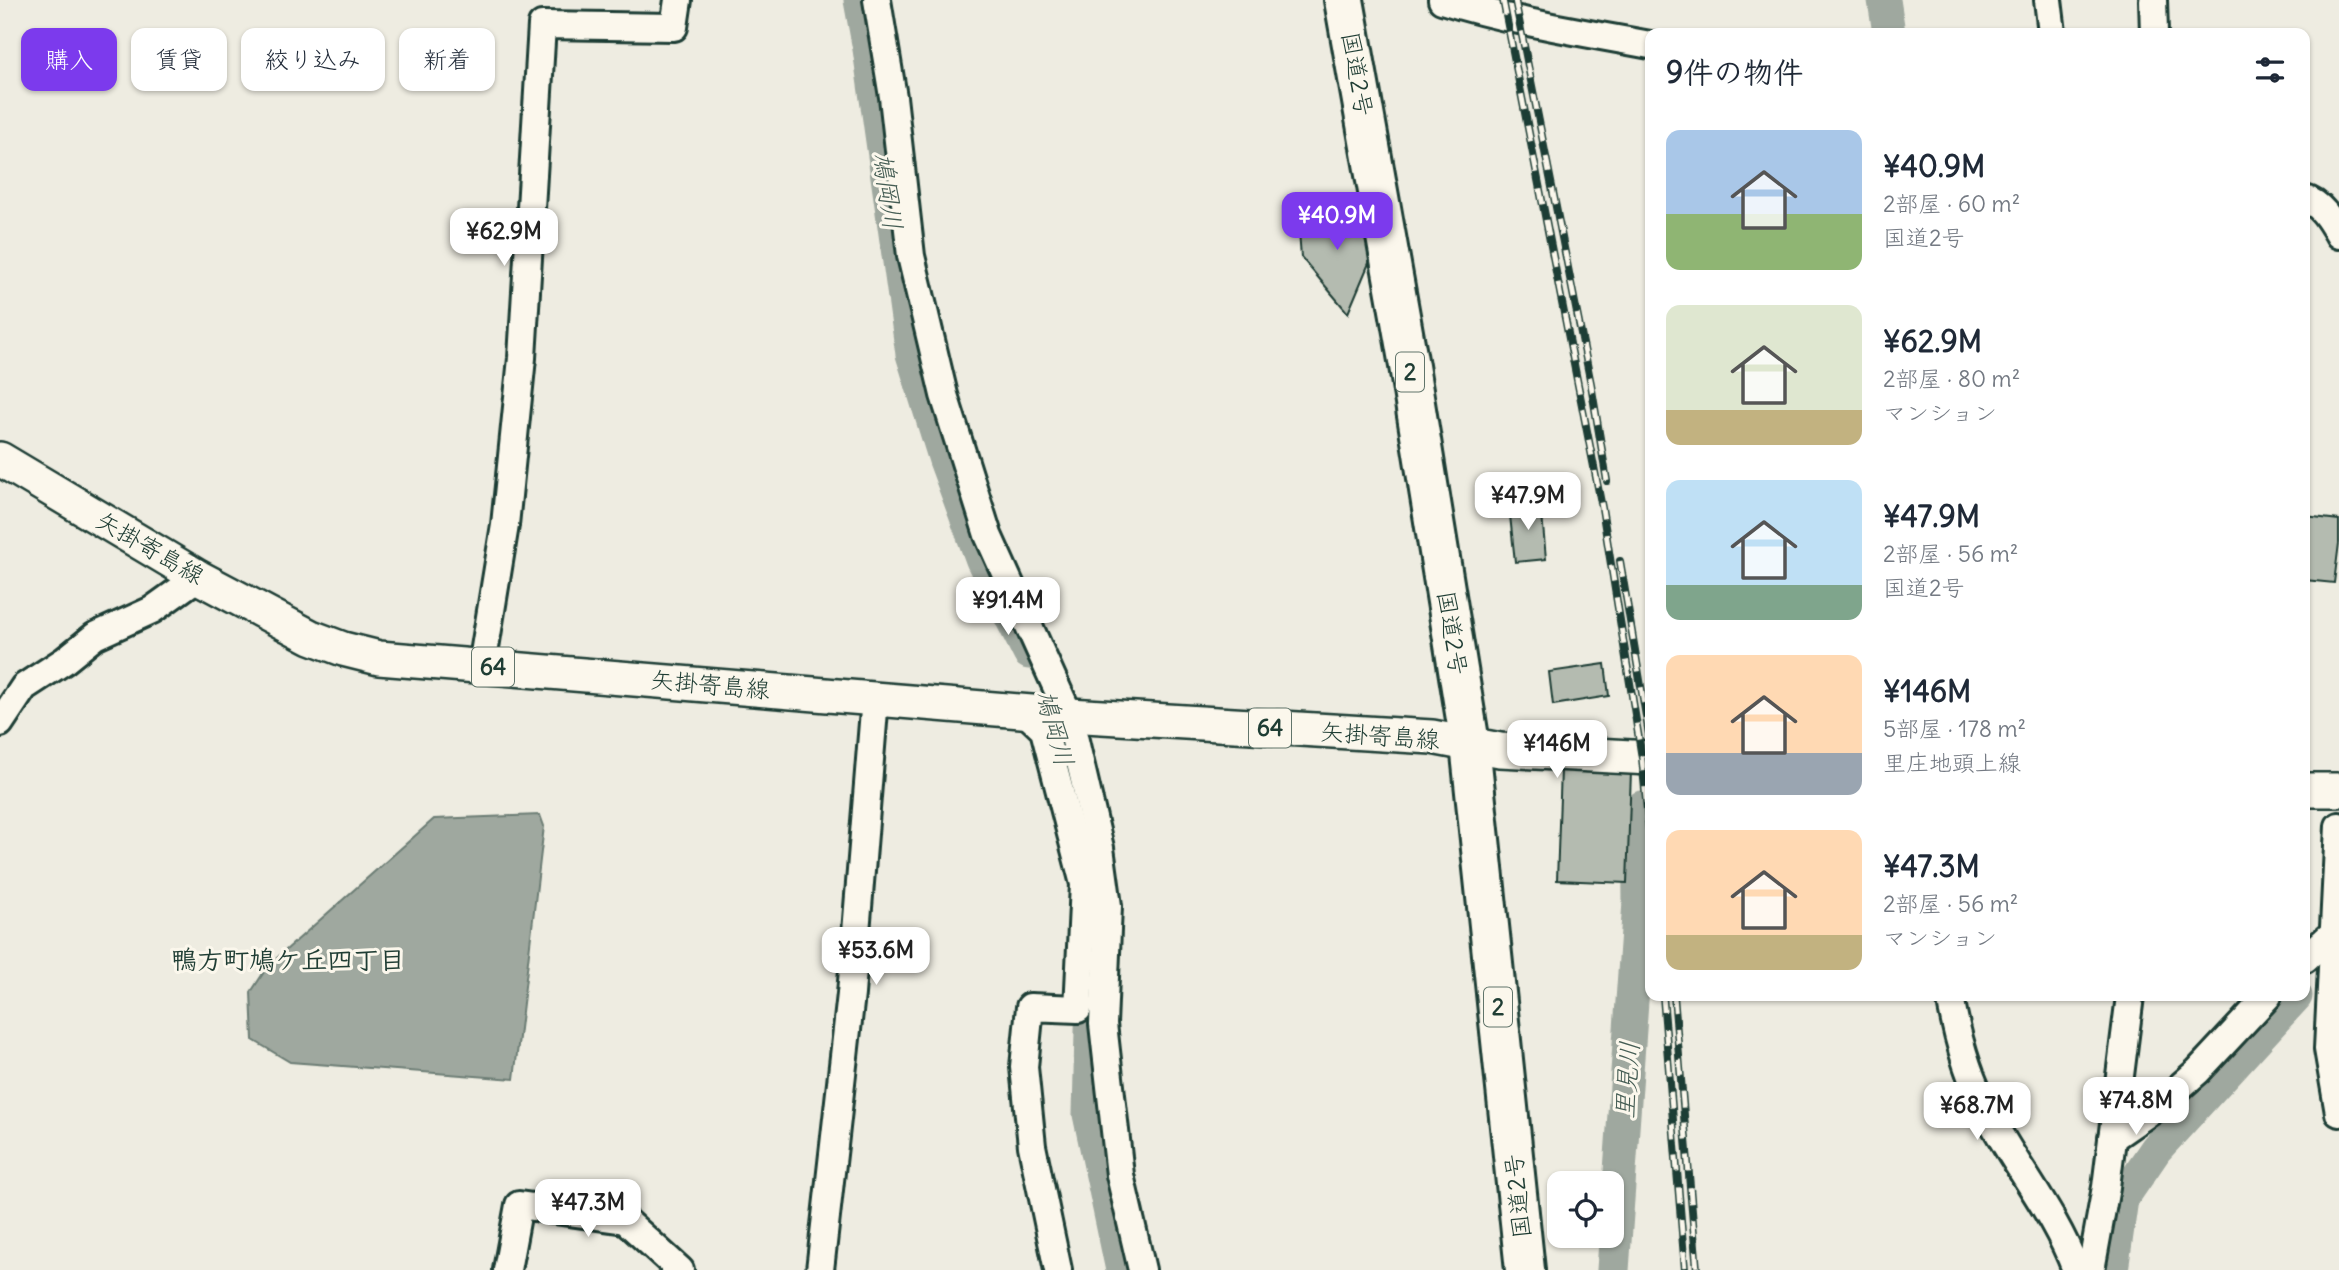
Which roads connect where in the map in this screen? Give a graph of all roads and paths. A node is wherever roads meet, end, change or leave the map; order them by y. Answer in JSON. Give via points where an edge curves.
{"nodes":[{"id":1,"x":678,"y":0,"type":"edge"},
{"id":2,"x":877,"y":0,"type":"edge"},
{"id":3,"x":1344,"y":0,"type":"edge"},
{"id":4,"x":1442,"y":0,"type":"edge"},
{"id":5,"x":2048,"y":0,"type":"edge"},
{"id":6,"x":2153,"y":0,"type":"edge"},
{"id":7,"x":2051,"y":28,"type":"edge"},
{"id":8,"x":2154,"y":28,"type":"edge"},
{"id":9,"x":1645,"y":43,"type":"edge"},
{"id":10,"x":2310,"y":200,"type":"edge"},
{"id":11,"x":2339,"y":235,"type":"edge"},
{"id":12,"x":0,"y":459,"type":"edge"},
{"id":13,"x":198,"y":577,"type":"junction"},
{"id":14,"x":482,"y":666,"type":"junction"},
{"id":15,"x":875,"y":698,"type":"junction"},
{"id":16,"x":1030,"y":711,"type":"junction"},
{"id":17,"x":1069,"y":715,"type":"junction"},
{"id":18,"x":0,"y":723,"type":"edge"},
{"id":19,"x":1470,"y":744,"type":"junction"},
{"id":20,"x":1645,"y":758,"type":"edge"},
{"id":21,"x":2310,"y":790,"type":"edge"},
{"id":22,"x":2339,"y":790,"type":"edge"},
{"id":23,"x":2339,"y":825,"type":"edge"},
{"id":24,"x":2332,"y":938,"type":"junction"},
{"id":25,"x":2310,"y":955,"type":"edge"},
{"id":26,"x":1951,"y":1001,"type":"edge"},
{"id":27,"x":2129,"y":1001,"type":"edge"},
{"id":28,"x":2264,"y":1001,"type":"edge"},
{"id":29,"x":2339,"y":1113,"type":"edge"},
{"id":30,"x":2112,"y":1138,"type":"junction"},
{"id":31,"x":662,"y":1264,"type":"edge"},
{"id":32,"x":507,"y":1270,"type":"edge"},
{"id":33,"x":820,"y":1270,"type":"edge"},
{"id":34,"x":1058,"y":1270,"type":"edge"},
{"id":35,"x":1142,"y":1270,"type":"edge"},
{"id":36,"x":1525,"y":1270,"type":"edge"},
{"id":37,"x":2076,"y":1270,"type":"edge"},
{"id":38,"x":2091,"y":1270,"type":"edge"}],
"edges":[{"from":1,"to":14,"type":"street","via":[[674,27],[542,25],[522,358],[505,525]]},
{"from":2,"to":17,"type":"street","via":[[911,256],[944,395],[988,535]]},
{"from":3,"to":19,"type":"highway","name":"国道2号","number":"2"},
{"from":4,"to":9,"type":"street"},
{"from":5,"to":7,"type":"street"},
{"from":6,"to":8,"type":"street"},
{"from":10,"to":11,"type":"street"},
{"from":12,"to":13,"type":"main road","name":"矢掛寄島線","number":"64"},
{"from":13,"to":14,"type":"main road","name":"矢掛寄島線","number":"64","via":[[343,649],[379,658]]},
{"from":13,"to":18,"type":"street","via":[[152,610],[94,636],[24,687]]},
{"from":14,"to":15,"type":"main road","name":"矢掛寄島線","number":"64"},
{"from":15,"to":16,"type":"main road","name":"矢掛寄島線","number":"64"},
{"from":15,"to":33,"type":"street","via":[[851,994]]},
{"from":16,"to":17,"type":"main road","name":"矢掛寄島線","number":"64"},
{"from":16,"to":34,"type":"street","via":[[1044,730],[1084,884],[1078,1009],[1030,1007],[1024,1067],[1032,1146]]},
{"from":17,"to":19,"type":"main road","name":"矢掛寄島線","number":"64","via":[[1432,737]]},
{"from":17,"to":35,"type":"street","via":[[1100,848],[1108,905],[1102,1024],[1119,1175]]},
{"from":19,"to":20,"type":"main road","name":"矢掛寄島線","via":[[1500,750]]},
{"from":19,"to":36,"type":"highway","name":"国道2号","number":"2"},
{"from":21,"to":22,"type":"main road"},
{"from":23,"to":24,"type":"street"},
{"from":24,"to":25,"type":"street"},
{"from":24,"to":29,"type":"street","via":[[2328,1049]]},
{"from":26,"to":37,"type":"street","via":[[1959,1046],[1986,1112],[2058,1228]]},
{"from":27,"to":30,"type":"street"},
{"from":28,"to":30,"type":"street","via":[[2199,1071]]},
{"from":30,"to":38,"type":"street"},
{"from":31,"to":32,"type":"street","via":[[625,1220],[519,1205]]}]}
